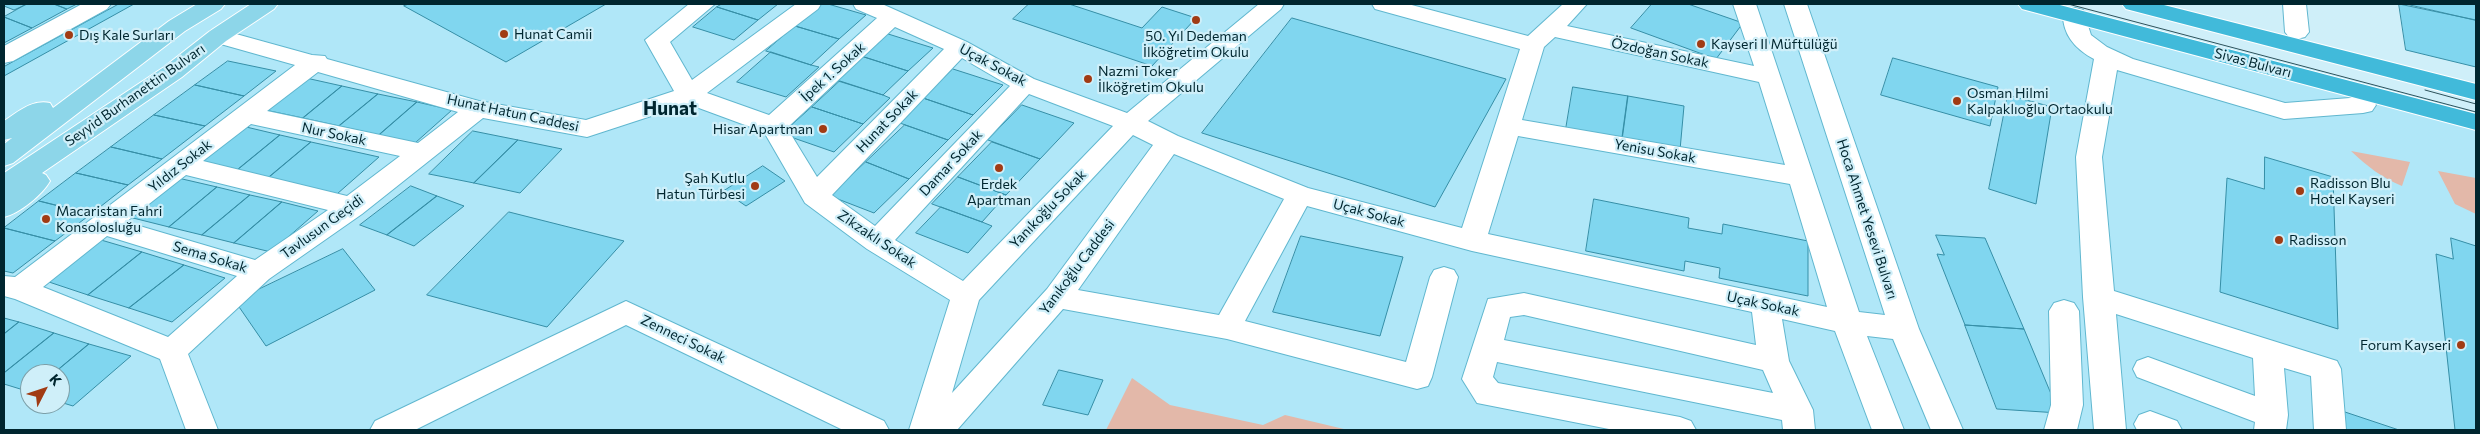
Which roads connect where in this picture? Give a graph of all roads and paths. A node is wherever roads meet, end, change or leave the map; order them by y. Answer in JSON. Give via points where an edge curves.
{"nodes":[{"id":1,"x":100,"y":4,"type":"edge"},
{"id":2,"x":213,"y":4,"type":"edge"},
{"id":3,"x":266,"y":4,"type":"edge"},
{"id":4,"x":703,"y":4,"type":"edge"},
{"id":5,"x":810,"y":4,"type":"edge"},
{"id":6,"x":864,"y":4,"type":"edge"},
{"id":7,"x":1273,"y":4,"type":"edge"},
{"id":8,"x":1383,"y":4,"type":"edge"},
{"id":9,"x":1576,"y":4,"type":"edge"},
{"id":10,"x":1745,"y":4,"type":"edge"},
{"id":11,"x":1796,"y":4,"type":"edge"},
{"id":12,"x":2030,"y":4,"type":"edge"},
{"id":13,"x":2134,"y":4,"type":"edge"},
{"id":14,"x":2139,"y":4,"type":"edge"},
{"id":15,"x":2294,"y":4,"type":"edge"},
{"id":16,"x":2075,"y":15,"type":"junction"},
{"id":17,"x":892,"y":17,"type":"junction"},
{"id":18,"x":177,"y":26,"type":"junction"},
{"id":19,"x":2297,"y":32,"type":"junction"},
{"id":20,"x":218,"y":36,"type":"junction"},
{"id":21,"x":1542,"y":37,"type":"junction"},
{"id":22,"x":959,"y":47,"type":"junction"},
{"id":23,"x":4,"y":56,"type":"edge"},
{"id":24,"x":2107,"y":56,"type":"junction"},
{"id":25,"x":316,"y":62,"type":"junction"},
{"id":26,"x":174,"y":72,"type":"junction"},
{"id":27,"x":1770,"y":77,"type":"junction"},
{"id":28,"x":2476,"y":79,"type":"edge"},
{"id":29,"x":1025,"y":84,"type":"junction"},
{"id":30,"x":2476,"y":92,"type":"edge"},
{"id":31,"x":688,"y":95,"type":"junction"},
{"id":32,"x":2363,"y":105,"type":"junction"},
{"id":33,"x":478,"y":109,"type":"junction"},
{"id":34,"x":246,"y":115,"type":"junction"},
{"id":35,"x":2476,"y":122,"type":"edge"},
{"id":36,"x":1130,"y":123,"type":"junction"},
{"id":37,"x":773,"y":126,"type":"junction"},
{"id":38,"x":1508,"y":126,"type":"junction"},
{"id":39,"x":4,"y":132,"type":"edge"},
{"id":40,"x":2476,"y":139,"type":"edge"},
{"id":41,"x":1169,"y":142,"type":"junction"},
{"id":42,"x":422,"y":152,"type":"junction"},
{"id":43,"x":4,"y":157,"type":"edge"},
{"id":44,"x":181,"y":165,"type":"junction"},
{"id":45,"x":1801,"y":177,"type":"junction"},
{"id":46,"x":4,"y":186,"type":"edge"},
{"id":47,"x":1300,"y":195,"type":"junction"},
{"id":48,"x":815,"y":196,"type":"junction"},
{"id":49,"x":352,"y":207,"type":"junction"},
{"id":50,"x":4,"y":208,"type":"edge"},
{"id":51,"x":103,"y":225,"type":"junction"},
{"id":52,"x":1472,"y":241,"type":"junction"},
{"id":53,"x":877,"y":242,"type":"junction"},
{"id":54,"x":259,"y":272,"type":"junction"},
{"id":55,"x":1444,"y":277,"type":"dead end"},
{"id":56,"x":12,"y":288,"type":"edge"},
{"id":57,"x":966,"y":296,"type":"junction"},
{"id":58,"x":1057,"y":297,"type":"junction"},
{"id":59,"x":2098,"y":297,"type":"junction"},
{"id":60,"x":1765,"y":304,"type":"junction"},
{"id":61,"x":2064,"y":311,"type":"dead end"},
{"id":62,"x":1847,"y":322,"type":"junction"},
{"id":63,"x":1226,"y":328,"type":"junction"},
{"id":64,"x":1904,"y":329,"type":"junction"},
{"id":65,"x":1487,"y":348,"type":"junction"},
{"id":66,"x":172,"y":351,"type":"junction"},
{"id":67,"x":2268,"y":351,"type":"junction"},
{"id":68,"x":1774,"y":361,"type":"junction"},
{"id":69,"x":2148,"y":369,"type":"dead end"},
{"id":70,"x":1798,"y":420,"type":"edge"},
{"id":71,"x":2271,"y":422,"type":"edge"},
{"id":72,"x":1953,"y":428,"type":"edge"},
{"id":73,"x":202,"y":430,"type":"edge"},
{"id":74,"x":386,"y":430,"type":"edge"},
{"id":75,"x":874,"y":430,"type":"edge"},
{"id":76,"x":925,"y":430,"type":"edge"},
{"id":77,"x":938,"y":430,"type":"edge"},
{"id":78,"x":1680,"y":430,"type":"edge"},
{"id":79,"x":1888,"y":430,"type":"edge"},
{"id":80,"x":2060,"y":430,"type":"edge"},
{"id":81,"x":2110,"y":430,"type":"edge"},
{"id":82,"x":2330,"y":430,"type":"edge"}],
"edges":[{"from":1,"to":23,"type":"street"},
{"from":2,"to":18,"type":"main road","name":"Seyyid Burhanettin Bulvarı"},
{"from":3,"to":20,"type":"main road","name":"Seyyid Burhanettin Bulvarı"},
{"from":4,"to":31,"type":"street","via":[[657,40]]},
{"from":5,"to":31,"type":"street","name":"Hunat Hatun Caddesi"},
{"from":6,"to":17,"type":"street","name":"Uçak Sokak"},
{"from":7,"to":36,"type":"street","name":"Yanıkoğlu Sokak"},
{"from":8,"to":21,"type":"street","name":"Özdoğan Sokak"},
{"from":9,"to":21,"type":"street"},
{"from":10,"to":27,"type":"street"},
{"from":11,"to":64,"type":"street","name":"Hoca Ahmet Yesevi Bulvarı"},
{"from":12,"to":16,"type":"highway","name":"Sivas Bulvarı"},
{"from":13,"to":30,"type":"highway","name":"Sivas Bulvarı"},
{"from":14,"to":19,"type":"highway"},
{"from":15,"to":19,"type":"street"},
{"from":16,"to":24,"type":"street","via":[[2078,34]]},
{"from":16,"to":32,"type":"highway"},
{"from":16,"to":35,"type":"highway","name":"Sivas Bulvarı"},
{"from":17,"to":22,"type":"street","name":"Uçak Sokak"},
{"from":17,"to":37,"type":"street","name":"İpek 1. Sokak"},
{"from":18,"to":39,"type":"main road"},
{"from":18,"to":43,"type":"main road","name":"Seyyid Burhanettin Bulvarı"},
{"from":19,"to":28,"type":"highway"},
{"from":20,"to":25,"type":"street","name":"Hunat Hatun Caddesi"},
{"from":20,"to":26,"type":"main road","name":"Seyyid Burhanettin Bulvarı"},
{"from":21,"to":27,"type":"street","name":"Özdoğan Sokak"},
{"from":21,"to":38,"type":"street"},
{"from":22,"to":29,"type":"street","name":"Uçak Sokak"},
{"from":22,"to":48,"type":"street","name":"Hunat Sokak"},
{"from":24,"to":32,"type":"street","via":[[2124,64],[2284,111]]},
{"from":24,"to":59,"type":"street","via":[[2089,157]]},
{"from":25,"to":33,"type":"street","name":"Hunat Hatun Caddesi"},
{"from":25,"to":34,"type":"street","name":"Yıldız Sokak"},
{"from":26,"to":46,"type":"main road","name":"Seyyid Burhanettin Bulvarı"},
{"from":26,"to":50,"type":"main road"},
{"from":27,"to":45,"type":"street"},
{"from":29,"to":36,"type":"street","name":"Uçak Sokak"},
{"from":29,"to":53,"type":"street","name":"Damar Sokak"},
{"from":31,"to":33,"type":"street","name":"Hunat Hatun Caddesi","via":[[587,129]]},
{"from":31,"to":37,"type":"street"},
{"from":32,"to":40,"type":"highway"},
{"from":33,"to":42,"type":"street","name":"Tavlusun Geçidi"},
{"from":34,"to":42,"type":"street","name":"Nur Sokak"},
{"from":34,"to":44,"type":"street","name":"Yıldız Sokak"},
{"from":36,"to":41,"type":"street","name":"Uçak Sokak"},
{"from":36,"to":57,"type":"street","name":"Yanıkoğlu Sokak"},
{"from":37,"to":48,"type":"street","name":"Zikzaklı Sokak"},
{"from":38,"to":45,"type":"street","name":"Yenisu Sokak"},
{"from":38,"to":52,"type":"street"},
{"from":41,"to":47,"type":"street","name":"Uçak Sokak"},
{"from":41,"to":58,"type":"street","name":"Yanıkoğlu Caddesi"},
{"from":42,"to":49,"type":"street","name":"Tavlusun Geçidi"},
{"from":44,"to":49,"type":"street"},
{"from":44,"to":51,"type":"street","name":"Yıldız Sokak"},
{"from":45,"to":62,"type":"street"},
{"from":47,"to":52,"type":"street","name":"Uçak Sokak"},
{"from":47,"to":63,"type":"street"},
{"from":48,"to":53,"type":"street","name":"Zikzaklı Sokak"},
{"from":49,"to":54,"type":"street","name":"Tavlusun Geçidi"},
{"from":51,"to":54,"type":"street","name":"Sema Sokak"},
{"from":51,"to":56,"type":"street","name":"Yıldız Sokak"},
{"from":52,"to":60,"type":"street","name":"Uçak Sokak"},
{"from":53,"to":57,"type":"street","name":"Zikzaklı Sokak"},
{"from":54,"to":66,"type":"street","name":"Tavlusun Geçidi"},
{"from":55,"to":63,"type":"street","via":[[1417,377]]},
{"from":56,"to":66,"type":"street"},
{"from":57,"to":76,"type":"street"},
{"from":58,"to":63,"type":"street"},
{"from":58,"to":77,"type":"street","name":"Yanıkoğlu Caddesi"},
{"from":59,"to":67,"type":"street"},
{"from":59,"to":81,"type":"street"},
{"from":60,"to":62,"type":"street","name":"Uçak Sokak"},
{"from":60,"to":68,"type":"street"},
{"from":61,"to":80,"type":"street","via":[[2067,405]]},
{"from":62,"to":64,"type":"street","name":"Uçak Sokak"},
{"from":62,"to":79,"type":"street"},
{"from":64,"to":72,"type":"street","name":"Hoca Ahmet Yesevi Bulvarı"},
{"from":65,"to":68,"type":"street","via":[[1498,307],[1524,304]]},
{"from":65,"to":70,"type":"street"},
{"from":65,"to":78,"type":"street","via":[[1476,379],[1488,394]]},
{"from":66,"to":73,"type":"street"},
{"from":67,"to":71,"type":"street"},
{"from":67,"to":82,"type":"street","via":[[2326,369]]},
{"from":68,"to":70,"type":"street"},
{"from":69,"to":71,"type":"street"},
{"from":74,"to":75,"type":"street","name":"Zenneci Sokak","via":[[626,312]]}]}
